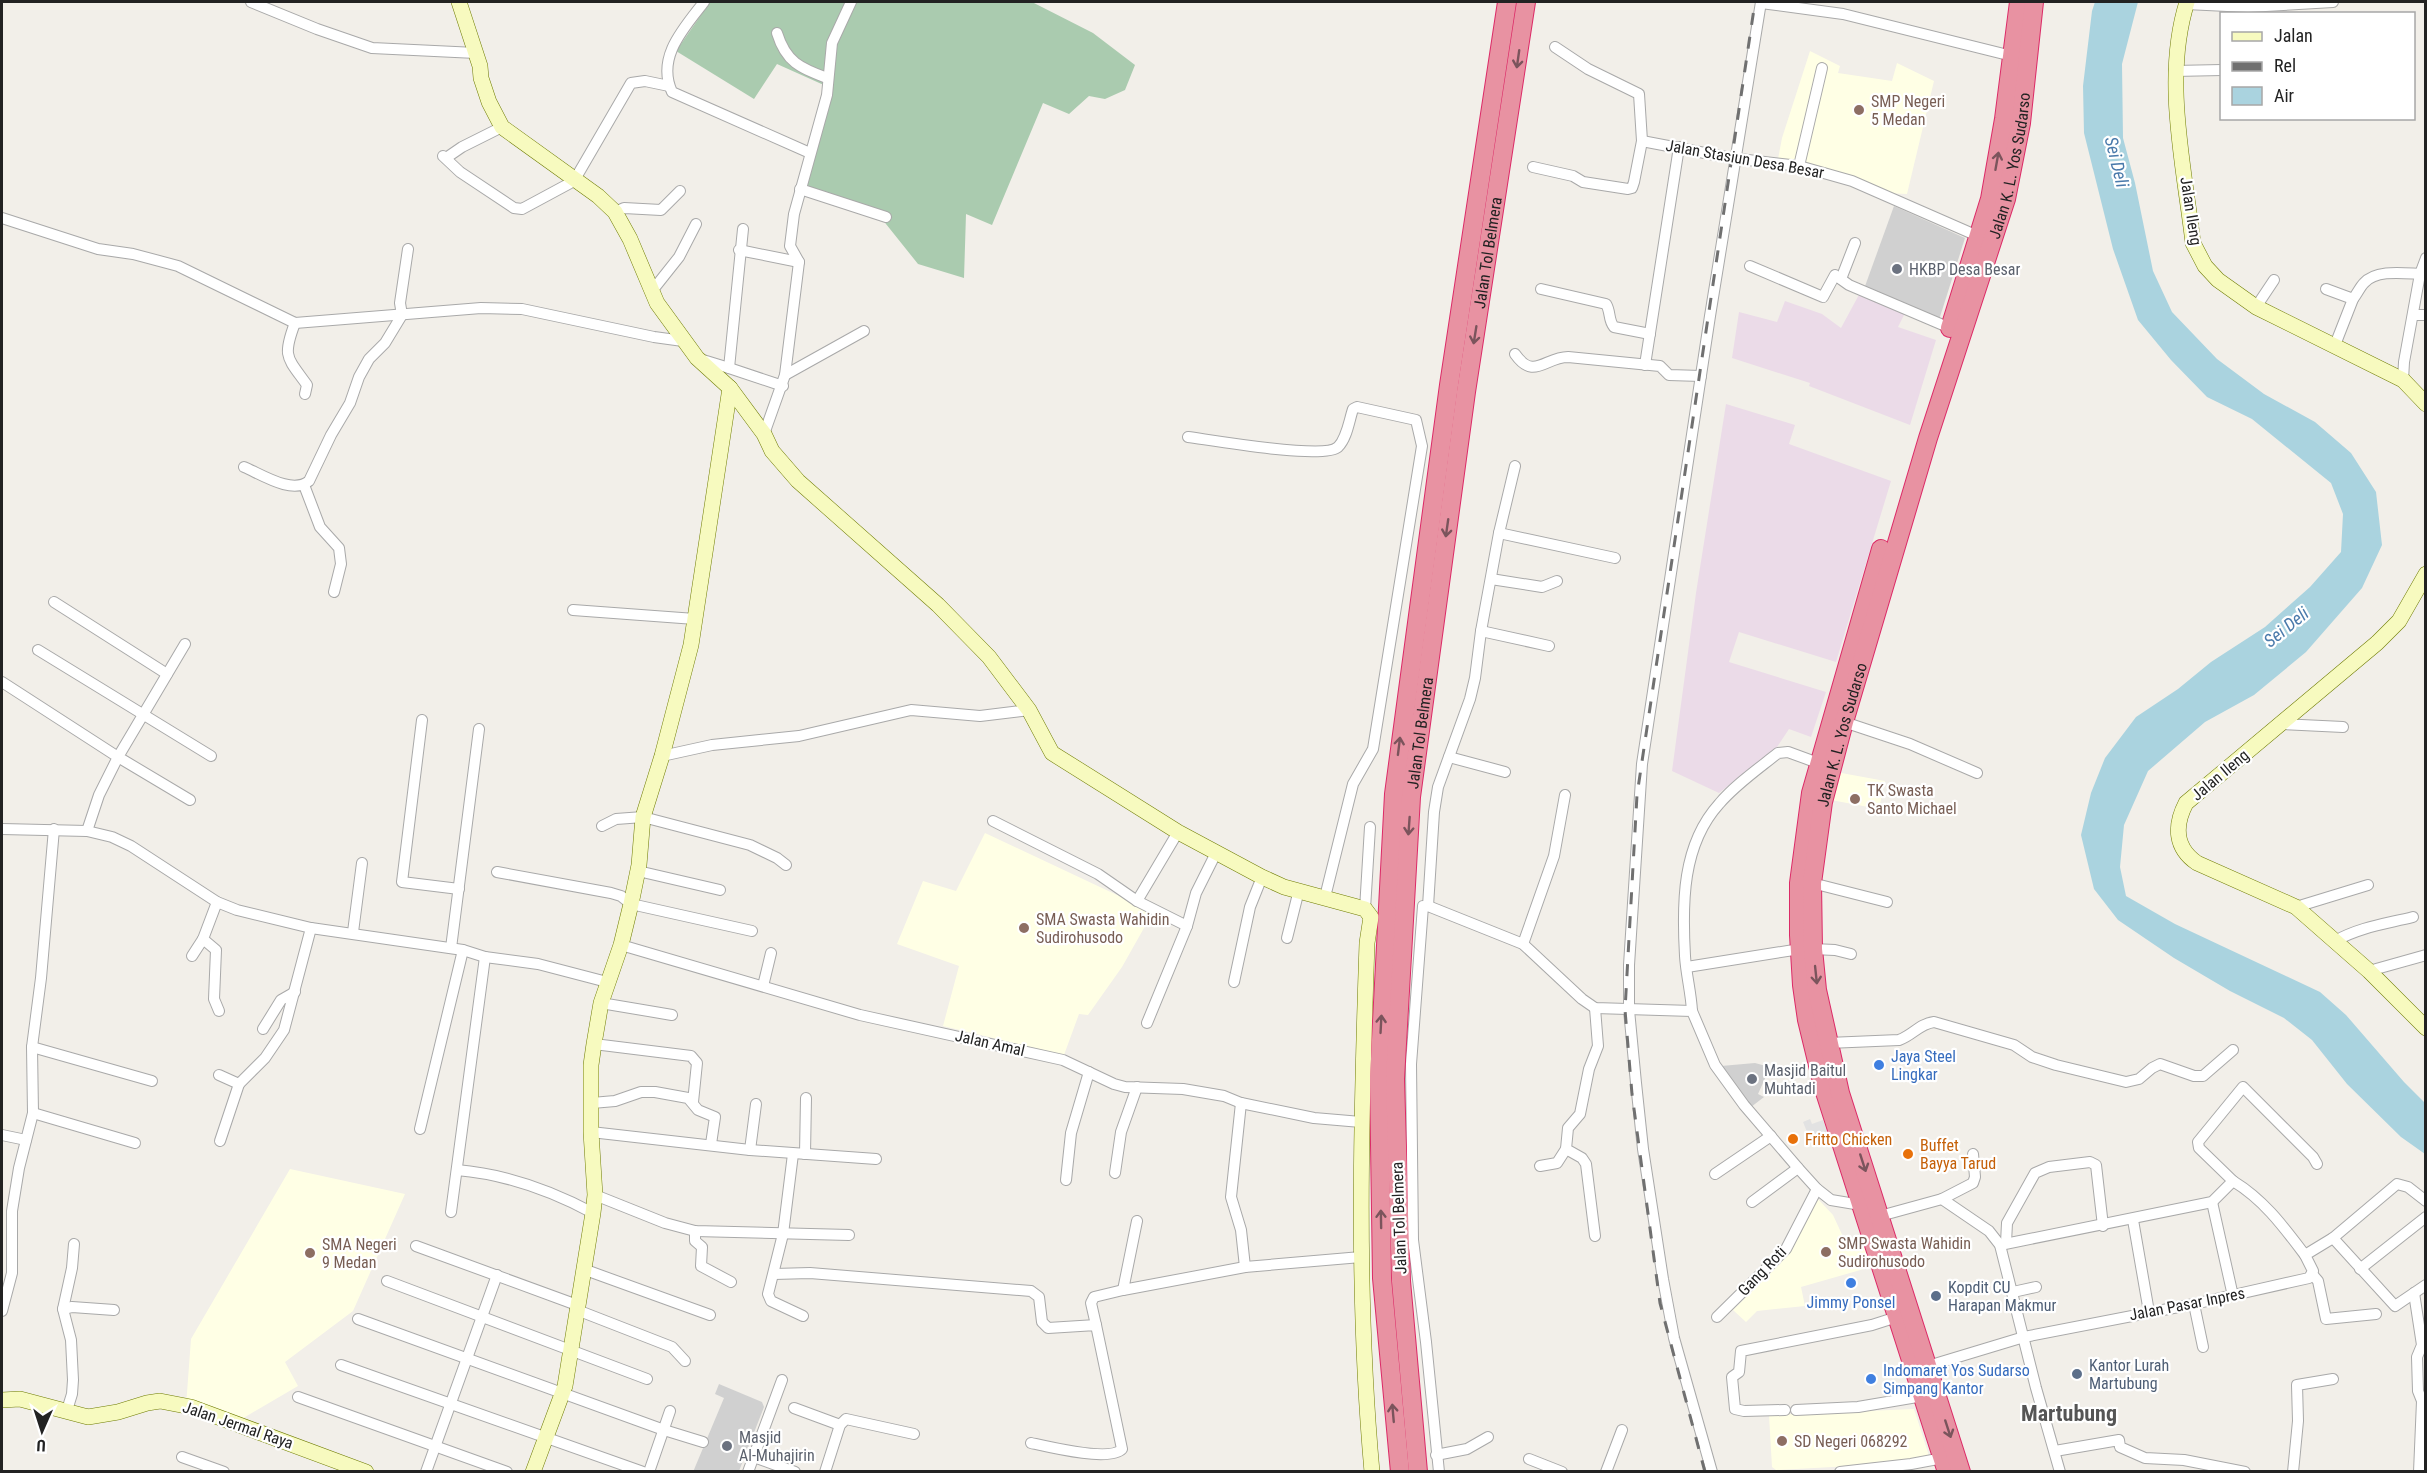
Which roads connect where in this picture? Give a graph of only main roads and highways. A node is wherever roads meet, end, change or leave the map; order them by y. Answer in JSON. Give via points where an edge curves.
{"nodes":[{"id":1,"x":1507,"y":2,"type":"edge"},
{"id":2,"x":1526,"y":2,"type":"edge"},
{"id":3,"x":2019,"y":2,"type":"edge"},
{"id":4,"x":2034,"y":2,"type":"edge"},
{"id":5,"x":2020,"y":58,"type":"junction"},
{"id":6,"x":1806,"y":949,"type":"junction"},
{"id":7,"x":1904,"y":1314,"type":"junction"},
{"id":8,"x":1945,"y":1465,"type":"edge"},
{"id":9,"x":1400,"y":1472,"type":"edge"},
{"id":10,"x":1418,"y":1472,"type":"edge"},
{"id":11,"x":1961,"y":1472,"type":"edge"}],
"edges":[{"from":9,"to":1,"type":"highway","name":"Jalan Tol Belmera","one_way":true,"via":[[1382,1278],[1378,1078],[1394,794],[1449,385]]},
{"from":2,"to":10,"type":"highway","name":"Jalan Tol Belmera","one_way":true,"via":[[1466,392],[1411,797],[1395,1079],[1401,1281]]},
{"from":3,"to":5,"type":"highway","name":"Jalan K. L. Yos Sudarso"},
{"from":4,"to":5,"type":"highway","name":"Jalan K. L. Yos Sudarso"},
{"from":5,"to":6,"type":"highway","name":"Jalan K. L. Yos Sudarso","via":[[2021,123],[2006,199],[1928,438],[1844,722],[1823,802]]},
{"from":6,"to":5,"type":"highway","name":"Jalan K. L. Yos Sudarso","one_way":true,"via":[[1799,883],[1818,763],[1980,237]]},
{"from":6,"to":7,"type":"highway","name":"Jalan K. L. Yos Sudarso","via":[[1807,1020],[1840,1093],[1870,1210]]},
{"from":7,"to":8,"type":"highway","name":"Jalan K. L. Yos Sudarso","via":[[1923,1396]]},
{"from":7,"to":11,"type":"highway","name":"Jalan K. L. Yos Sudarso","one_way":true,"via":[[1928,1366]]}]}
